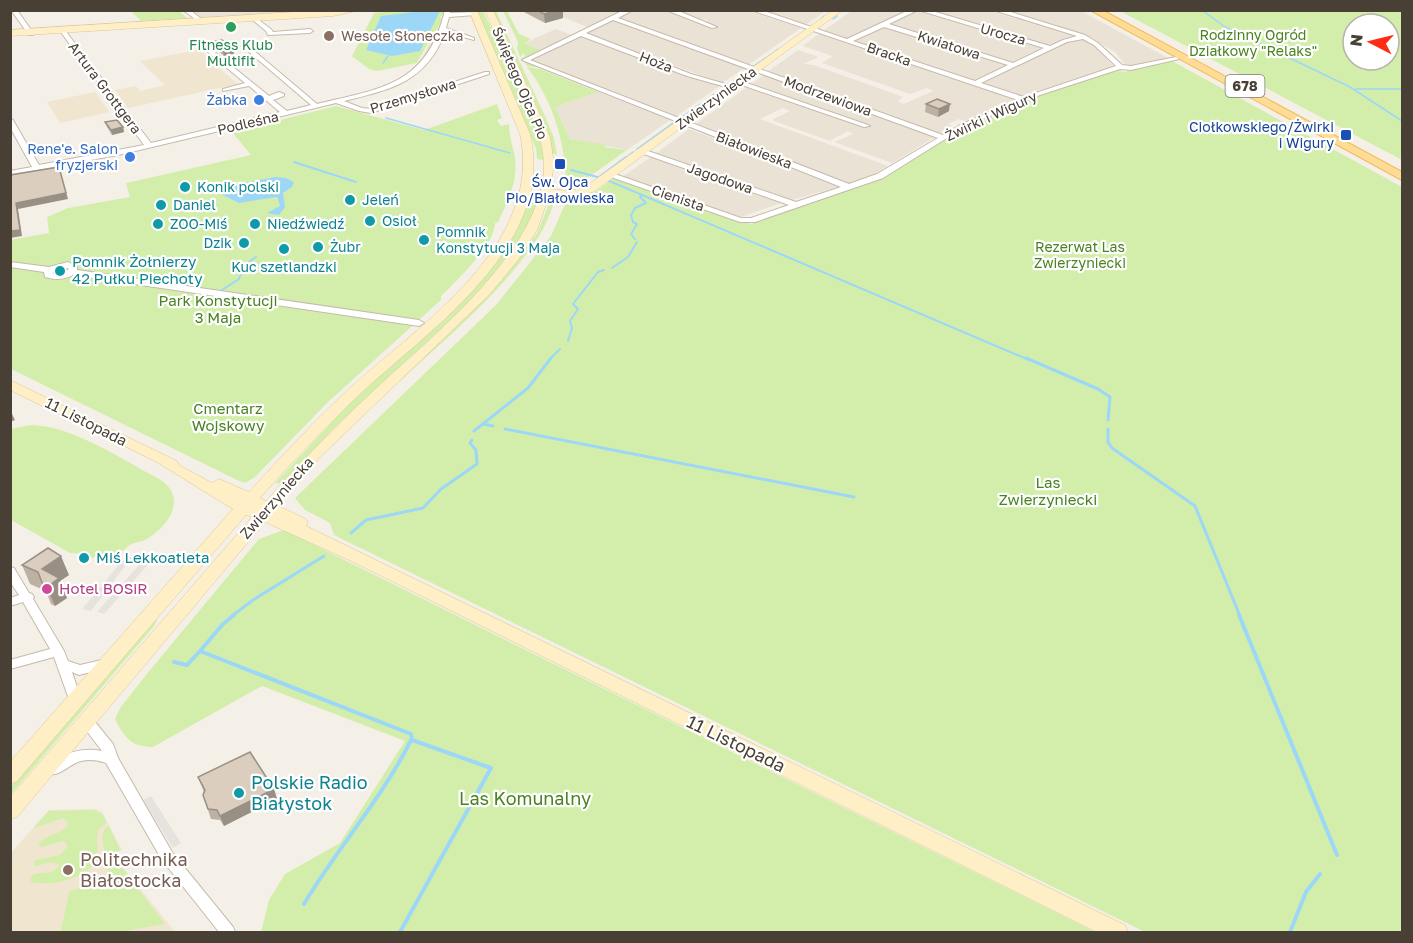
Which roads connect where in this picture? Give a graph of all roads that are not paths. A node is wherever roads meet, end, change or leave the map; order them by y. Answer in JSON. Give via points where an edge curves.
{"nodes":[{"id":1,"x":14,"y":10,"type":"edge"},
{"id":2,"x":186,"y":10,"type":"edge"},
{"id":3,"x":357,"y":10,"type":"edge"},
{"id":4,"x":489,"y":10,"type":"edge"},
{"id":5,"x":630,"y":10,"type":"edge"},
{"id":6,"x":669,"y":10,"type":"edge"},
{"id":7,"x":754,"y":10,"type":"edge"},
{"id":8,"x":838,"y":10,"type":"edge"},
{"id":9,"x":915,"y":10,"type":"edge"},
{"id":10,"x":921,"y":10,"type":"edge"},
{"id":11,"x":996,"y":10,"type":"edge"},
{"id":12,"x":1094,"y":10,"type":"edge"},
{"id":13,"x":1102,"y":10,"type":"edge"},
{"id":14,"x":342,"y":12,"type":"edge"},
{"id":15,"x":474,"y":12,"type":"edge"},
{"id":16,"x":448,"y":13,"type":"edge"},
{"id":17,"x":300,"y":14,"type":"edge"},
{"id":18,"x":258,"y":17,"type":"junction"},
{"id":19,"x":20,"y":18,"type":"junction"},
{"id":20,"x":612,"y":18,"type":"junction"},
{"id":21,"x":10,"y":20,"type":"edge"},
{"id":22,"x":202,"y":21,"type":"junction"},
{"id":23,"x":885,"y":25,"type":"junction"},
{"id":24,"x":714,"y":27,"type":"dead end"},
{"id":25,"x":442,"y":29,"type":"junction"},
{"id":26,"x":813,"y":29,"type":"junction"},
{"id":27,"x":63,"y":31,"type":"junction"},
{"id":28,"x":309,"y":31,"type":"dead end"},
{"id":29,"x":30,"y":33,"type":"junction"},
{"id":30,"x":580,"y":33,"type":"junction"},
{"id":31,"x":10,"y":34,"type":"edge"},
{"id":32,"x":1083,"y":36,"type":"junction"},
{"id":33,"x":472,"y":39,"type":"dead end"},
{"id":34,"x":849,"y":40,"type":"junction"},
{"id":35,"x":204,"y":46,"type":"dead end"},
{"id":36,"x":1050,"y":48,"type":"junction"},
{"id":37,"x":251,"y":51,"type":"dead end"},
{"id":38,"x":1176,"y":59,"type":"dead end"},
{"id":39,"x":1013,"y":65,"type":"junction"},
{"id":40,"x":1120,"y":67,"type":"junction"},
{"id":41,"x":756,"y":70,"type":"junction"},
{"id":42,"x":487,"y":73,"type":"dead end"},
{"id":43,"x":976,"y":83,"type":"junction"},
{"id":44,"x":250,"y":84,"type":"junction"},
{"id":45,"x":735,"y":84,"type":"junction"},
{"id":46,"x":225,"y":90,"type":"dead end"},
{"id":47,"x":279,"y":94,"type":"dead end"},
{"id":48,"x":267,"y":99,"type":"junction"},
{"id":49,"x":1023,"y":99,"type":"junction"},
{"id":50,"x":339,"y":102,"type":"junction"},
{"id":51,"x":317,"y":107,"type":"junction"},
{"id":52,"x":286,"y":114,"type":"junction"},
{"id":53,"x":10,"y":120,"type":"edge"},
{"id":54,"x":682,"y":123,"type":"junction"},
{"id":55,"x":866,"y":126,"type":"dead end"},
{"id":56,"x":943,"y":137,"type":"junction"},
{"id":57,"x":149,"y":146,"type":"junction"},
{"id":58,"x":642,"y":152,"type":"junction"},
{"id":59,"x":530,"y":160,"type":"junction"},
{"id":60,"x":549,"y":160,"type":"junction"},
{"id":61,"x":37,"y":168,"type":"junction"},
{"id":62,"x":1402,"y":170,"type":"edge"},
{"id":63,"x":10,"y":173,"type":"edge"},
{"id":64,"x":1402,"y":177,"type":"edge"},
{"id":65,"x":603,"y":179,"type":"junction"},
{"id":66,"x":849,"y":187,"type":"junction"},
{"id":67,"x":527,"y":192,"type":"junction"},
{"id":68,"x":545,"y":192,"type":"junction"},
{"id":69,"x":797,"y":205,"type":"junction"},
{"id":70,"x":747,"y":221,"type":"joint"},
{"id":71,"x":10,"y":264,"type":"edge"},
{"id":72,"x":419,"y":322,"type":"dead end"},
{"id":73,"x":10,"y":384,"type":"edge"},
{"id":74,"x":248,"y":503,"type":"junction"},
{"id":75,"x":264,"y":511,"type":"junction"},
{"id":76,"x":277,"y":523,"type":"junction"},
{"id":77,"x":244,"y":535,"type":"junction"},
{"id":78,"x":355,"y":556,"type":"junction"},
{"id":79,"x":10,"y":571,"type":"edge"},
{"id":80,"x":28,"y":597,"type":"junction"},
{"id":81,"x":10,"y":602,"type":"edge"},
{"id":82,"x":148,"y":617,"type":"junction"},
{"id":83,"x":168,"y":624,"type":"junction"},
{"id":84,"x":58,"y":651,"type":"junction"},
{"id":85,"x":109,"y":663,"type":"junction"},
{"id":86,"x":63,"y":664,"type":"junction"},
{"id":87,"x":10,"y":665,"type":"edge"},
{"id":88,"x":76,"y":702,"type":"junction"},
{"id":89,"x":86,"y":721,"type":"junction"},
{"id":90,"x":111,"y":759,"type":"junction"},
{"id":91,"x":10,"y":776,"type":"edge"},
{"id":92,"x":27,"y":791,"type":"junction"},
{"id":93,"x":10,"y":811,"type":"edge"},
{"id":94,"x":228,"y":933,"type":"edge"},
{"id":95,"x":1117,"y":933,"type":"edge"}],
"edges":[{"from":1,"to":19,"type":"street"},
{"from":2,"to":22,"type":"street"},
{"from":3,"to":14,"type":"main road"},
{"from":4,"to":60,"type":"main road","name":"Świętego Ojca Pio","via":[[545,137]]},
{"from":5,"to":20,"type":"street"},
{"from":6,"to":24,"type":"street"},
{"from":7,"to":26,"type":"street","name":"Bracka"},
{"from":8,"to":26,"type":"main road","name":"Zwierzyniecka"},
{"from":9,"to":23,"type":"street"},
{"from":10,"to":36,"type":"street","name":"Urocza"},
{"from":11,"to":32,"type":"street"},
{"from":12,"to":64,"type":"main road","number":"678"},
{"from":13,"to":62,"type":"main road","number":"678"},
{"from":14,"to":17,"type":"main road"},
{"from":15,"to":16,"type":"street","name":"Podleśna"},
{"from":15,"to":59,"type":"main road","name":"Świętego Ojca Pio","via":[[525,134]]},
{"from":16,"to":25,"type":"street","name":"Podleśna"},
{"from":17,"to":18,"type":"main road"},
{"from":18,"to":22,"type":"main road"},
{"from":18,"to":28,"type":"street","via":[[257,21],[270,35]]},
{"from":19,"to":21,"type":"street"},
{"from":19,"to":29,"type":"street"},
{"from":20,"to":30,"type":"street"},
{"from":20,"to":41,"type":"street","name":"Modrzewiowa"},
{"from":22,"to":27,"type":"main road"},
{"from":23,"to":34,"type":"street"},
{"from":23,"to":39,"type":"street","name":"Kwiatowa"},
{"from":25,"to":33,"type":"street"},
{"from":25,"to":50,"type":"street","name":"Podleśna","via":[[431,54],[412,76],[383,90]]},
{"from":26,"to":34,"type":"street","name":"Bracka"},
{"from":26,"to":41,"type":"main road","name":"Zwierzyniecka"},
{"from":27,"to":29,"type":"main road"},
{"from":27,"to":57,"type":"street","name":"Artura Grottgera"},
{"from":29,"to":31,"type":"main road"},
{"from":30,"to":45,"type":"street","name":"Hoża","via":[[689,75]]},
{"from":30,"to":54,"type":"street","name":"Białowieska","via":[[525,60]]},
{"from":32,"to":36,"type":"street"},
{"from":32,"to":40,"type":"street"},
{"from":34,"to":43,"type":"street","name":"Bracka"},
{"from":35,"to":44,"type":"street"},
{"from":36,"to":39,"type":"street"},
{"from":37,"to":51,"type":"street"},
{"from":38,"to":40,"type":"street","name":"Żwirki i Wigury"},
{"from":39,"to":43,"type":"street"},
{"from":40,"to":49,"type":"street","name":"Żwirki i Wigury"},
{"from":41,"to":45,"type":"main road","name":"Zwierzyniecka"},
{"from":41,"to":56,"type":"street","name":"Modrzewiowa"},
{"from":42,"to":50,"type":"street","name":"Przemysłowa","via":[[371,111]]},
{"from":43,"to":49,"type":"street","name":"Bracka"},
{"from":44,"to":46,"type":"street"},
{"from":44,"to":48,"type":"street"},
{"from":45,"to":54,"type":"main road","name":"Zwierzyniecka"},
{"from":45,"to":55,"type":"street","name":"Hoża"},
{"from":47,"to":48,"type":"street","via":[[282,95]]},
{"from":48,"to":52,"type":"street"},
{"from":49,"to":56,"type":"street","name":"Żwirki i Wigury"},
{"from":50,"to":51,"type":"street","name":"Podleśna"},
{"from":51,"to":52,"type":"street","name":"Podleśna"},
{"from":52,"to":57,"type":"street","name":"Podleśna"},
{"from":53,"to":61,"type":"street"},
{"from":54,"to":58,"type":"main road","name":"Zwierzyniecka"},
{"from":54,"to":66,"type":"street","name":"Białowieska"},
{"from":56,"to":66,"type":"street","name":"Żwirki i Wigury","via":[[880,176]]},
{"from":57,"to":61,"type":"street","name":"Podleśna"},
{"from":58,"to":65,"type":"main road","name":"Zwierzyniecka"},
{"from":58,"to":69,"type":"street","name":"Jagodowa"},
{"from":59,"to":60,"type":"main road"},
{"from":59,"to":67,"type":"main road","name":"Świętego Ojca Pio"},
{"from":60,"to":68,"type":"main road","name":"Świętego Ojca Pio"},
{"from":61,"to":63,"type":"street","name":"Podleśna"},
{"from":65,"to":68,"type":"main road","name":"Zwierzyniecka","via":[[589,190],[577,193]]},
{"from":65,"to":70,"type":"street","name":"Cienista"},
{"from":66,"to":69,"type":"street","name":"Żwirki i Wigury"},
{"from":67,"to":68,"type":"main road","name":"Zwierzyniecka"},
{"from":67,"to":74,"type":"main road","name":"Zwierzyniecka","via":[[510,232],[475,279],[322,423]]},
{"from":68,"to":75,"type":"main road","name":"Zwierzyniecka","via":[[524,242],[492,283],[336,432]]},
{"from":69,"to":70,"type":"street","name":"Żwirki i Wigury"},
{"from":71,"to":72,"type":"street","via":[[50,270],[68,265],[76,273]]},
{"from":73,"to":74,"type":"main road","name":"11 Listopada"},
{"from":74,"to":75,"type":"main road","name":"11 Listopada"},
{"from":74,"to":82,"type":"main road","name":"Zwierzyniecka"},
{"from":75,"to":76,"type":"main road","name":"11 Listopada"},
{"from":75,"to":77,"type":"main road","name":"Zwierzyniecka"},
{"from":75,"to":78,"type":"main road","name":"11 Listopada","via":[[325,536]]},
{"from":76,"to":77,"type":"main road"},
{"from":76,"to":78,"type":"main road","name":"11 Listopada"},
{"from":77,"to":83,"type":"main road","name":"Zwierzyniecka"},
{"from":78,"to":95,"type":"main road","name":"11 Listopada"},
{"from":79,"to":80,"type":"street"},
{"from":80,"to":81,"type":"street"},
{"from":80,"to":84,"type":"street"},
{"from":82,"to":83,"type":"main road","via":[[167,615]]},
{"from":82,"to":85,"type":"main road","name":"Zwierzyniecka"},
{"from":83,"to":89,"type":"main road","name":"Zwierzyniecka"},
{"from":84,"to":86,"type":"street"},
{"from":84,"to":87,"type":"street"},
{"from":85,"to":86,"type":"street","via":[[79,670]]},
{"from":85,"to":88,"type":"main road","name":"Zwierzyniecka"},
{"from":86,"to":88,"type":"street"},
{"from":88,"to":91,"type":"main road","name":"Zwierzyniecka"},
{"from":89,"to":90,"type":"street","via":[[108,748]]},
{"from":89,"to":92,"type":"main road","name":"Zwierzyniecka"},
{"from":90,"to":92,"type":"street","via":[[76,755]]},
{"from":90,"to":94,"type":"street","via":[[167,856]]},
{"from":92,"to":93,"type":"main road","name":"Zwierzyniecka"}]}
